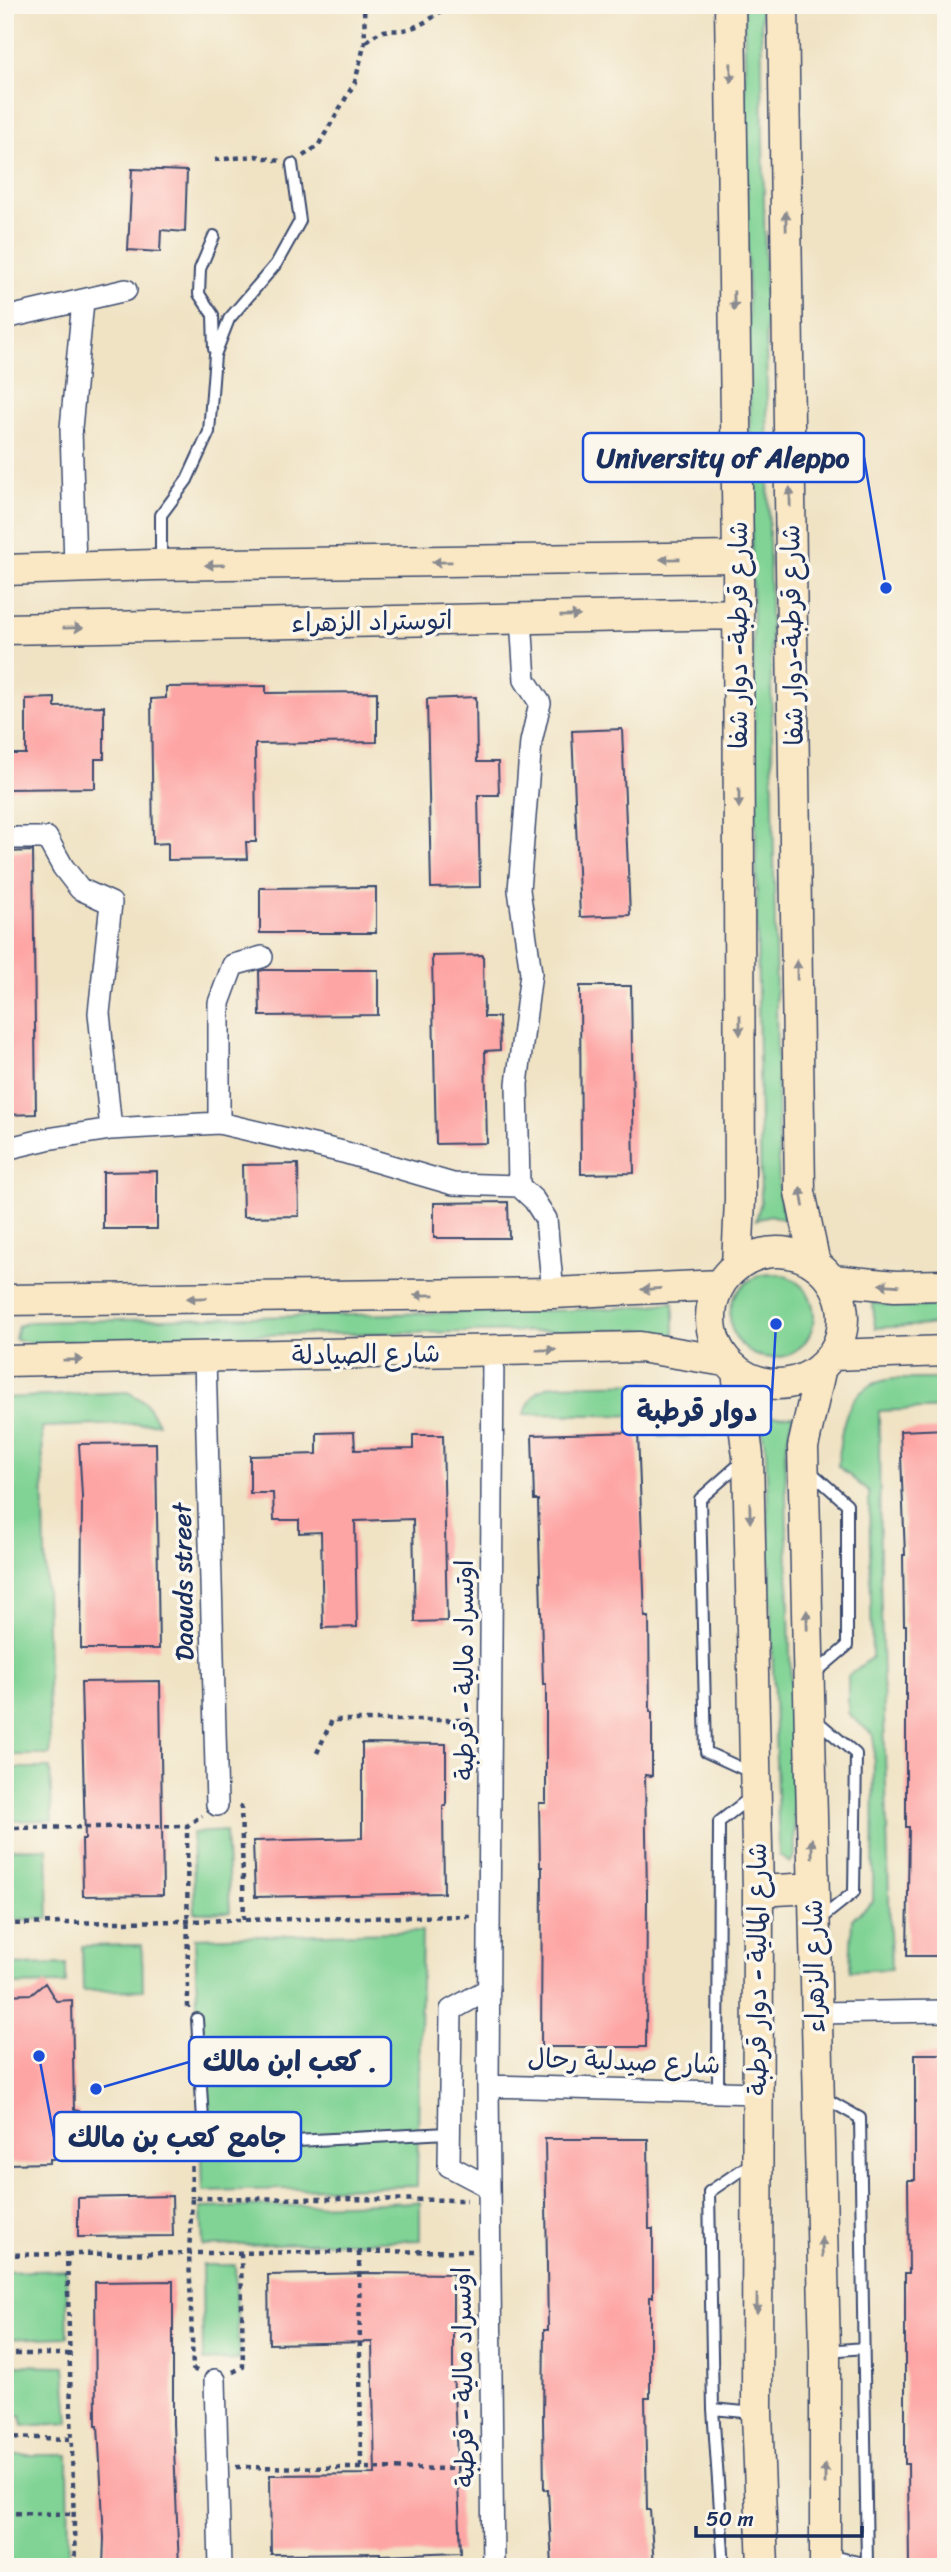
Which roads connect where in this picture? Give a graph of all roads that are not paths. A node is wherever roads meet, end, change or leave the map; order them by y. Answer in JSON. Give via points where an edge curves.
{"nodes":[{"id":1,"x":730,"y":5,"type":"edge"},
{"id":2,"x":783,"y":5,"type":"edge"},
{"id":3,"x":292,"y":164,"type":"road end"},
{"id":4,"x":214,"y":236,"type":"dead end"},
{"id":5,"x":126,"y":290,"type":"dead end"},
{"id":6,"x":83,"y":301,"type":"junction"},
{"id":7,"x":5,"y":318,"type":"edge"},
{"id":8,"x":215,"y":355,"type":"junction"},
{"id":9,"x":738,"y":557,"type":"junction"},
{"id":10,"x":161,"y":565,"type":"junction"},
{"id":11,"x":75,"y":567,"type":"junction"},
{"id":12,"x":5,"y":570,"type":"edge"},
{"id":13,"x":738,"y":614,"type":"junction"},
{"id":14,"x":521,"y":618,"type":"junction"},
{"id":15,"x":5,"y":629,"type":"edge"},
{"id":16,"x":5,"y":838,"type":"edge"},
{"id":17,"x":262,"y":957,"type":"dead end"},
{"id":18,"x":219,"y":1122,"type":"junction"},
{"id":19,"x":111,"y":1129,"type":"junction"},
{"id":20,"x":5,"y":1149,"type":"edge"},
{"id":21,"x":519,"y":1186,"type":"junction"},
{"id":22,"x":824,"y":1272,"type":"junction"},
{"id":23,"x":728,"y":1275,"type":"junction"},
{"id":24,"x":946,"y":1285,"type":"edge"},
{"id":25,"x":553,"y":1293,"type":"junction"},
{"id":26,"x":5,"y":1300,"type":"edge"},
{"id":27,"x":946,"y":1350,"type":"edge"},
{"id":28,"x":494,"y":1351,"type":"junction"},
{"id":29,"x":205,"y":1358,"type":"junction"},
{"id":30,"x":5,"y":1361,"type":"edge"},
{"id":31,"x":827,"y":1361,"type":"junction"},
{"id":32,"x":731,"y":1367,"type":"junction"},
{"id":33,"x":748,"y":1456,"type":"junction"},
{"id":34,"x":803,"y":1465,"type":"junction"},
{"id":35,"x":808,"y":1679,"type":"junction"},
{"id":36,"x":808,"y":1714,"type":"junction"},
{"id":37,"x":756,"y":1784,"type":"junction"},
{"id":38,"x":217,"y":1805,"type":"road end"},
{"id":39,"x":813,"y":1888,"type":"junction"},
{"id":40,"x":758,"y":1891,"type":"junction"},
{"id":41,"x":813,"y":1924,"type":"junction"},
{"id":42,"x":489,"y":1989,"type":"junction"},
{"id":43,"x":946,"y":2011,"type":"edge"},
{"id":44,"x":816,"y":2013,"type":"junction"},
{"id":45,"x":197,"y":2019,"type":"dead end"},
{"id":46,"x":488,"y":2086,"type":"junction"},
{"id":47,"x":718,"y":2092,"type":"junction"},
{"id":48,"x":758,"y":2093,"type":"junction"},
{"id":49,"x":818,"y":2094,"type":"junction"},
{"id":50,"x":448,"y":2133,"type":"junction"},
{"id":51,"x":758,"y":2158,"type":"junction"},
{"id":52,"x":489,"y":2193,"type":"junction"},
{"id":53,"x":864,"y":2348,"type":"junction"},
{"id":54,"x":825,"y":2351,"type":"junction"},
{"id":55,"x":215,"y":2381,"type":"road end"},
{"id":56,"x":713,"y":2409,"type":"junction"},
{"id":57,"x":757,"y":2413,"type":"junction"},
{"id":58,"x":825,"y":2561,"type":"edge"},
{"id":59,"x":220,"y":2567,"type":"edge"},
{"id":60,"x":493,"y":2567,"type":"edge"},
{"id":61,"x":724,"y":2567,"type":"edge"},
{"id":62,"x":763,"y":2567,"type":"edge"}],
"edges":[{"from":1,"to":9,"type":"main road","name":"شارع قرطبة- دوار شفا","one_way":true},
{"from":22,"to":2,"type":"main road","name":"شارع قرطبة-دوار شفا","one_way":true,"via":[[800,1192]]},
{"from":3,"to":8,"type":"lane","via":[[300,221],[276,264],[229,319]]},
{"from":4,"to":8,"type":"lane","via":[[200,269],[199,294],[213,315]]},
{"from":5,"to":6,"type":"street"},
{"from":6,"to":7,"type":"street"},
{"from":6,"to":11,"type":"street","via":[[71,428]]},
{"from":8,"to":10,"type":"lane","via":[[209,432],[187,480],[161,515]]},
{"from":9,"to":10,"type":"main road","one_way":true},
{"from":9,"to":13,"type":"main road","name":"شارع قرطبة- دوار شفا"},
{"from":10,"to":11,"type":"main road"},
{"from":11,"to":12,"type":"main road"},
{"from":14,"to":13,"type":"main road","name":"اتوستراد الزهراء","one_way":true},
{"from":13,"to":23,"type":"main road","name":"شارع قرطبة- دوار شفا","one_way":true,"via":[[740,1199]]},
{"from":15,"to":14,"type":"main road","name":"اتوستراد الزهراء","one_way":true},
{"from":14,"to":21,"type":"street","via":[[525,680],[540,703],[531,742],[519,890],[531,973],[517,1083]]},
{"from":16,"to":19,"type":"street","via":[[47,838],[80,889],[111,903],[99,1013]]},
{"from":17,"to":18,"type":"street","via":[[233,965],[219,1003]]},
{"from":18,"to":19,"type":"street"},
{"from":18,"to":21,"type":"street","via":[[453,1184]]},
{"from":19,"to":20,"type":"street"},
{"from":21,"to":25,"type":"street","via":[[534,1199],[545,1219]]},
{"from":22,"to":23,"type":"main road","via":[[796,1255],[776,1252],[755,1256]]},
{"from":24,"to":22,"type":"main road","one_way":true,"via":[[895,1286]]},
{"from":22,"to":31,"type":"main road","via":[[841,1298],[844,1318],[841,1338]]},
{"from":23,"to":25,"type":"main road","one_way":true},
{"from":23,"to":32,"type":"main road","via":[[711,1311],[713,1337]]},
{"from":25,"to":26,"type":"main road","one_way":true},
{"from":27,"to":31,"type":"main road"},
{"from":28,"to":29,"type":"main road","name":"شارع الصيادلة"},
{"from":28,"to":32,"type":"main road","name":"شارع الصيادلة","one_way":true,"via":[[640,1347]]},
{"from":28,"to":42,"type":"street","name":"اوتسراد مالية - قرطبة"},
{"from":30,"to":29,"type":"main road","name":"شارع الصيادلة","one_way":true},
{"from":29,"to":38,"type":"street","name":"Daouds street"},
{"from":31,"to":32,"type":"main road","via":[[802,1380],[780,1385],[758,1382]]},
{"from":31,"to":34,"type":"main road","name":"شارع الزهراء","via":[[803,1447]]},
{"from":32,"to":33,"type":"main road","name":"شارع المالية - دوار قرطبة"},
{"from":33,"to":37,"type":"main road","name":"شارع المالية - دوار قرطبة","one_way":true},
{"from":33,"to":37,"type":"lane","via":[[700,1499],[706,1752]]},
{"from":35,"to":34,"type":"main road","name":"شارع الزهراء","one_way":true},
{"from":34,"to":35,"type":"lane","via":[[847,1504],[847,1646]]},
{"from":35,"to":36,"type":"main road","name":"شارع الزهراء"},
{"from":39,"to":36,"type":"main road","name":"شارع الزهراء","one_way":true},
{"from":36,"to":41,"type":"lane","via":[[856,1754],[854,1892]]},
{"from":37,"to":40,"type":"main road","name":"شارع المالية - دوار قرطبة"},
{"from":37,"to":47,"type":"lane","via":[[719,1822]]},
{"from":39,"to":40,"type":"main road"},
{"from":39,"to":41,"type":"main road","name":"شارع الزهراء"},
{"from":40,"to":48,"type":"main road","name":"شارع المالية - دوار قرطبة"},
{"from":41,"to":44,"type":"main road","name":"شارع الزهراء"},
{"from":42,"to":46,"type":"street","name":"اوتسراد مالية - قرطبة"},
{"from":42,"to":50,"type":"street","via":[[451,2010]]},
{"from":43,"to":44,"type":"street"},
{"from":44,"to":49,"type":"main road","name":"شارع الزهراء"},
{"from":45,"to":50,"type":"lane","via":[[203,2120],[220,2145]]},
{"from":46,"to":47,"type":"street","name":"شارع صيدلية رحال"},
{"from":46,"to":52,"type":"street","name":"اوتسراد مالية - قرطبة"},
{"from":47,"to":48,"type":"street","name":"شارع صيدلية رحال"},
{"from":48,"to":51,"type":"main road","name":"شارع المالية - دوار قرطبة"},
{"from":49,"to":53,"type":"lane","via":[[860,2118]]},
{"from":54,"to":49,"type":"main road","name":"شارع الزهراء","one_way":true},
{"from":50,"to":52,"type":"street","via":[[449,2166]]},
{"from":51,"to":56,"type":"lane","via":[[709,2192]]},
{"from":51,"to":57,"type":"main road","name":"شارع المالية - دوار قرطبة","one_way":true},
{"from":52,"to":60,"type":"street","name":"اوتسراد مالية - قرطبة"},
{"from":53,"to":54,"type":"lane"},
{"from":53,"to":58,"type":"lane","via":[[867,2564]]},
{"from":58,"to":54,"type":"main road","name":"شارع الزهراء","one_way":true},
{"from":55,"to":59,"type":"street"},
{"from":56,"to":57,"type":"lane"},
{"from":56,"to":61,"type":"lane"},
{"from":57,"to":62,"type":"main road","name":"شارع المالية - دوار قرطبة"}]}
